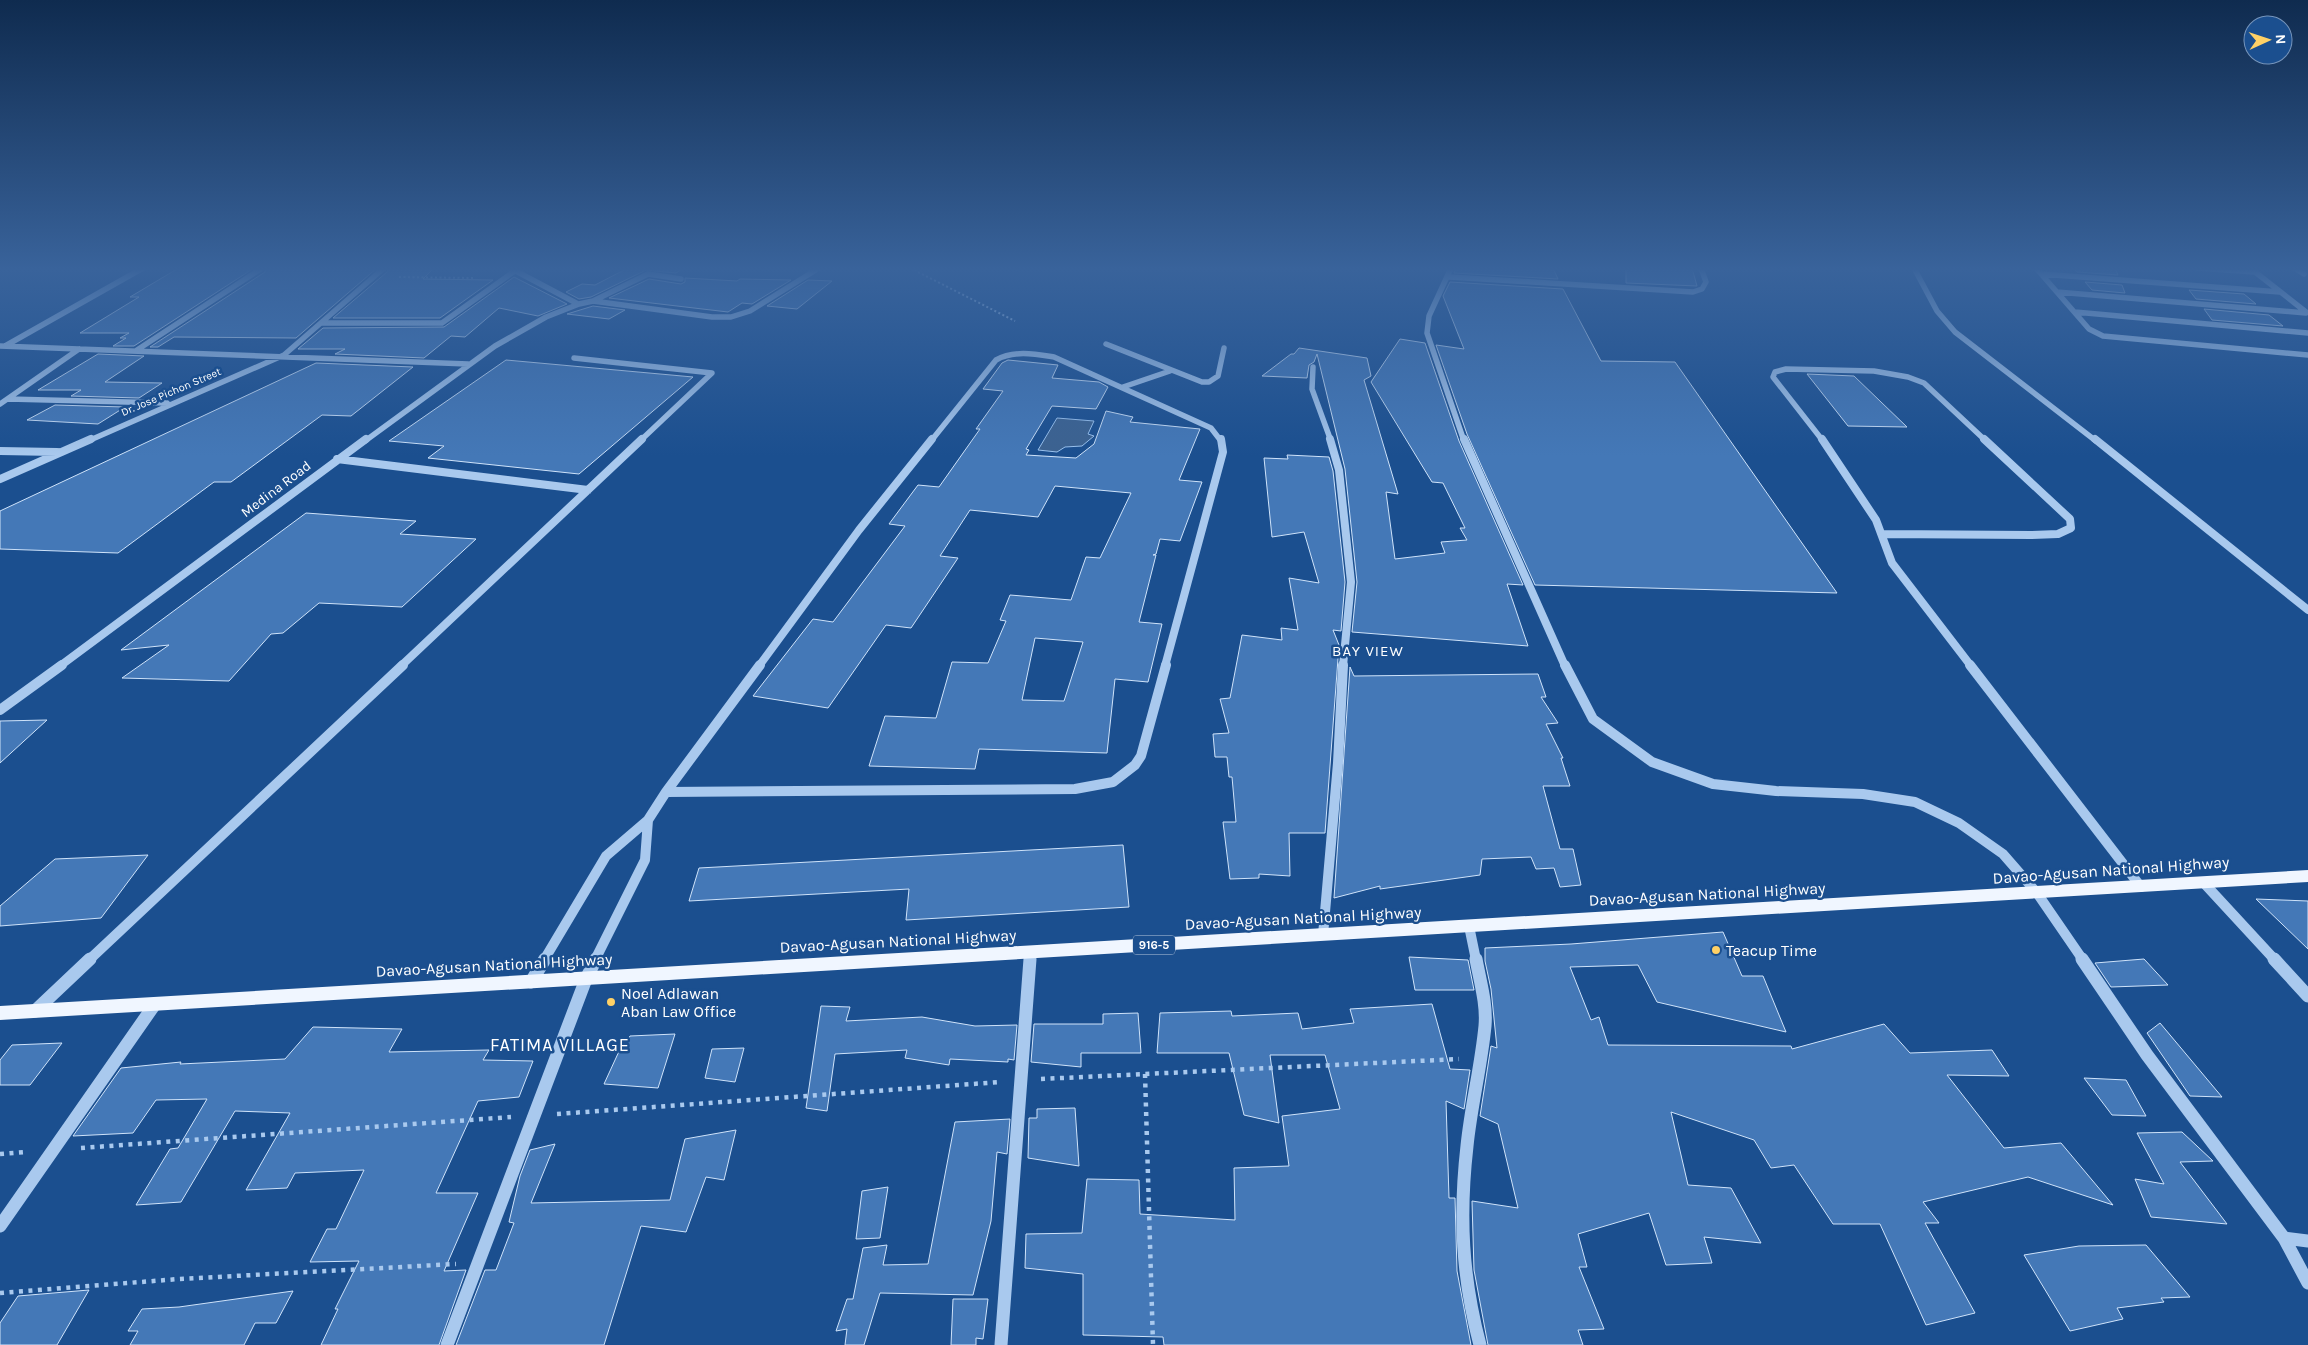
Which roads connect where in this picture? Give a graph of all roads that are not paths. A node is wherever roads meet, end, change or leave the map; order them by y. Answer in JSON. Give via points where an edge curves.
{"nodes":[{"id":1,"x":30,"y":331,"type":"edge"},
{"id":2,"x":166,"y":331,"type":"edge"},
{"id":3,"x":314,"y":331,"type":"edge"},
{"id":4,"x":524,"y":331,"type":"edge"},
{"id":5,"x":1427,"y":331,"type":"edge"},
{"id":6,"x":1954,"y":331,"type":"edge"},
{"id":7,"x":2093,"y":331,"type":"edge"},
{"id":8,"x":2283,"y":331,"type":"edge"},
{"id":9,"x":2308,"y":333,"type":"edge"},
{"id":10,"x":1106,"y":344,"type":"dead end"},
{"id":11,"x":3,"y":346,"type":"edge"},
{"id":12,"x":79,"y":348,"type":"junction"},
{"id":13,"x":1224,"y":348,"type":"dead end"},
{"id":14,"x":136,"y":350,"type":"junction"},
{"id":15,"x":2308,"y":355,"type":"edge"},
{"id":16,"x":284,"y":356,"type":"junction"},
{"id":17,"x":574,"y":358,"type":"dead end"},
{"id":18,"x":468,"y":364,"type":"junction"},
{"id":19,"x":1313,"y":367,"type":"dead end"},
{"id":20,"x":1170,"y":371,"type":"junction"},
{"id":21,"x":1123,"y":388,"type":"junction"},
{"id":22,"x":8,"y":399,"type":"junction"},
{"id":23,"x":171,"y":403,"type":"junction"},
{"id":24,"x":0,"y":404,"type":"edge"},
{"id":25,"x":0,"y":451,"type":"edge"},
{"id":26,"x":61,"y":452,"type":"junction"},
{"id":27,"x":337,"y":459,"type":"junction"},
{"id":28,"x":0,"y":479,"type":"edge"},
{"id":29,"x":588,"y":490,"type":"junction"},
{"id":30,"x":1882,"y":534,"type":"junction"},
{"id":31,"x":2308,"y":610,"type":"edge"},
{"id":32,"x":0,"y":710,"type":"edge"},
{"id":33,"x":666,"y":792,"type":"junction"},
{"id":34,"x":648,"y":820,"type":"junction"},
{"id":35,"x":2308,"y":876,"type":"edge"},
{"id":36,"x":2203,"y":882,"type":"junction"},
{"id":37,"x":2141,"y":887,"type":"junction"},
{"id":38,"x":2037,"y":893,"type":"junction"},
{"id":39,"x":1469,"y":926,"type":"junction"},
{"id":40,"x":1323,"y":935,"type":"junction"},
{"id":41,"x":1031,"y":952,"type":"junction"},
{"id":42,"x":586,"y":979,"type":"junction"},
{"id":43,"x":531,"y":982,"type":"junction"},
{"id":44,"x":2308,"y":996,"type":"edge"},
{"id":45,"x":155,"y":1004,"type":"junction"},
{"id":46,"x":35,"y":1011,"type":"junction"},
{"id":47,"x":0,"y":1013,"type":"edge"},
{"id":48,"x":0,"y":1226,"type":"edge"},
{"id":49,"x":2284,"y":1238,"type":"junction"},
{"id":50,"x":2308,"y":1241,"type":"edge"},
{"id":51,"x":2308,"y":1283,"type":"edge"},
{"id":52,"x":446,"y":1345,"type":"edge"},
{"id":53,"x":1001,"y":1345,"type":"edge"},
{"id":54,"x":1480,"y":1345,"type":"edge"}],
"edges":[{"from":1,"to":11,"type":"street"},
{"from":2,"to":14,"type":"street"},
{"from":3,"to":16,"type":"street","name":"Dr. Jose Pichon Street"},
{"from":4,"to":18,"type":"street","name":"Medina Road"},
{"from":5,"to":38,"type":"street","via":[[1464,440],[1558,652],[1593,719],[1652,762],[1713,784],[1776,791],[1863,794],[1915,802],[1959,823],[2003,854]]},
{"from":6,"to":31,"type":"street"},
{"from":7,"to":15,"type":"street","via":[[2103,336]]},
{"from":8,"to":9,"type":"street"},
{"from":10,"to":20,"type":"street"},
{"from":11,"to":12,"type":"street"},
{"from":12,"to":14,"type":"street"},
{"from":12,"to":22,"type":"street"},
{"from":13,"to":20,"type":"street","via":[[1217,380],[1198,382]]},
{"from":14,"to":16,"type":"street"},
{"from":16,"to":18,"type":"street"},
{"from":16,"to":23,"type":"street","name":"Dr. Jose Pichon Street"},
{"from":17,"to":29,"type":"street","via":[[712,373]]},
{"from":18,"to":27,"type":"street","name":"Medina Road"},
{"from":19,"to":40,"type":"street","via":[[1312,389],[1339,470],[1351,582]]},
{"from":20,"to":21,"type":"street"},
{"from":21,"to":33,"type":"street","via":[[1068,362],[1040,354],[1015,354],[996,360],[859,530]]},
{"from":21,"to":33,"type":"street","via":[[1211,428],[1222,438],[1223,445],[1141,756],[1134,768],[1119,780],[1100,787],[1075,789]]},
{"from":22,"to":23,"type":"street"},
{"from":22,"to":24,"type":"street"},
{"from":23,"to":26,"type":"street","name":"Dr. Jose Pichon Street"},
{"from":25,"to":26,"type":"street"},
{"from":26,"to":28,"type":"street","name":"Dr. Jose Pichon Street"},
{"from":27,"to":29,"type":"street"},
{"from":27,"to":32,"type":"street","name":"Medina Road"},
{"from":29,"to":46,"type":"street"},
{"from":30,"to":30,"type":"street","via":[[1826,444],[1773,377],[1775,372],[1887,372],[1907,375],[1924,383],[2070,520],[2071,528],[2058,534],[2031,535]]},
{"from":30,"to":37,"type":"street","via":[[1892,562]]},
{"from":33,"to":34,"type":"street"},
{"from":34,"to":42,"type":"street","via":[[645,860]]},
{"from":34,"to":43,"type":"street","via":[[606,856]]},
{"from":35,"to":36,"type":"main road","name":"Davao-Agusan National Highway","number":"916-5"},
{"from":36,"to":37,"type":"main road","name":"Davao-Agusan National Highway","number":"916-5"},
{"from":36,"to":44,"type":"street"},
{"from":37,"to":38,"type":"main road","name":"Davao-Agusan National Highway","number":"916-5"},
{"from":38,"to":39,"type":"main road","name":"Davao-Agusan National Highway","number":"916-5"},
{"from":38,"to":49,"type":"street","via":[[2147,1054]]},
{"from":39,"to":40,"type":"main road","name":"Davao-Agusan National Highway","number":"916-5"},
{"from":39,"to":54,"type":"street","via":[[1484,996],[1485,1025],[1460,1198],[1461,1241],[1465,1289]]},
{"from":40,"to":41,"type":"main road","name":"Davao-Agusan National Highway","number":"916-5"},
{"from":41,"to":42,"type":"main road","name":"Davao-Agusan National Highway","number":"916-5"},
{"from":41,"to":53,"type":"street"},
{"from":42,"to":43,"type":"main road","name":"Davao-Agusan National Highway","number":"916-5"},
{"from":42,"to":52,"type":"street"},
{"from":43,"to":45,"type":"main road","name":"Davao-Agusan National Highway","number":"916-5"},
{"from":45,"to":46,"type":"main road","name":"Davao-Agusan National Highway","number":"916-5"},
{"from":45,"to":48,"type":"street"},
{"from":46,"to":47,"type":"main road","name":"Davao-Agusan National Highway","number":"916-5"},
{"from":49,"to":50,"type":"street"},
{"from":49,"to":51,"type":"street"}]}
